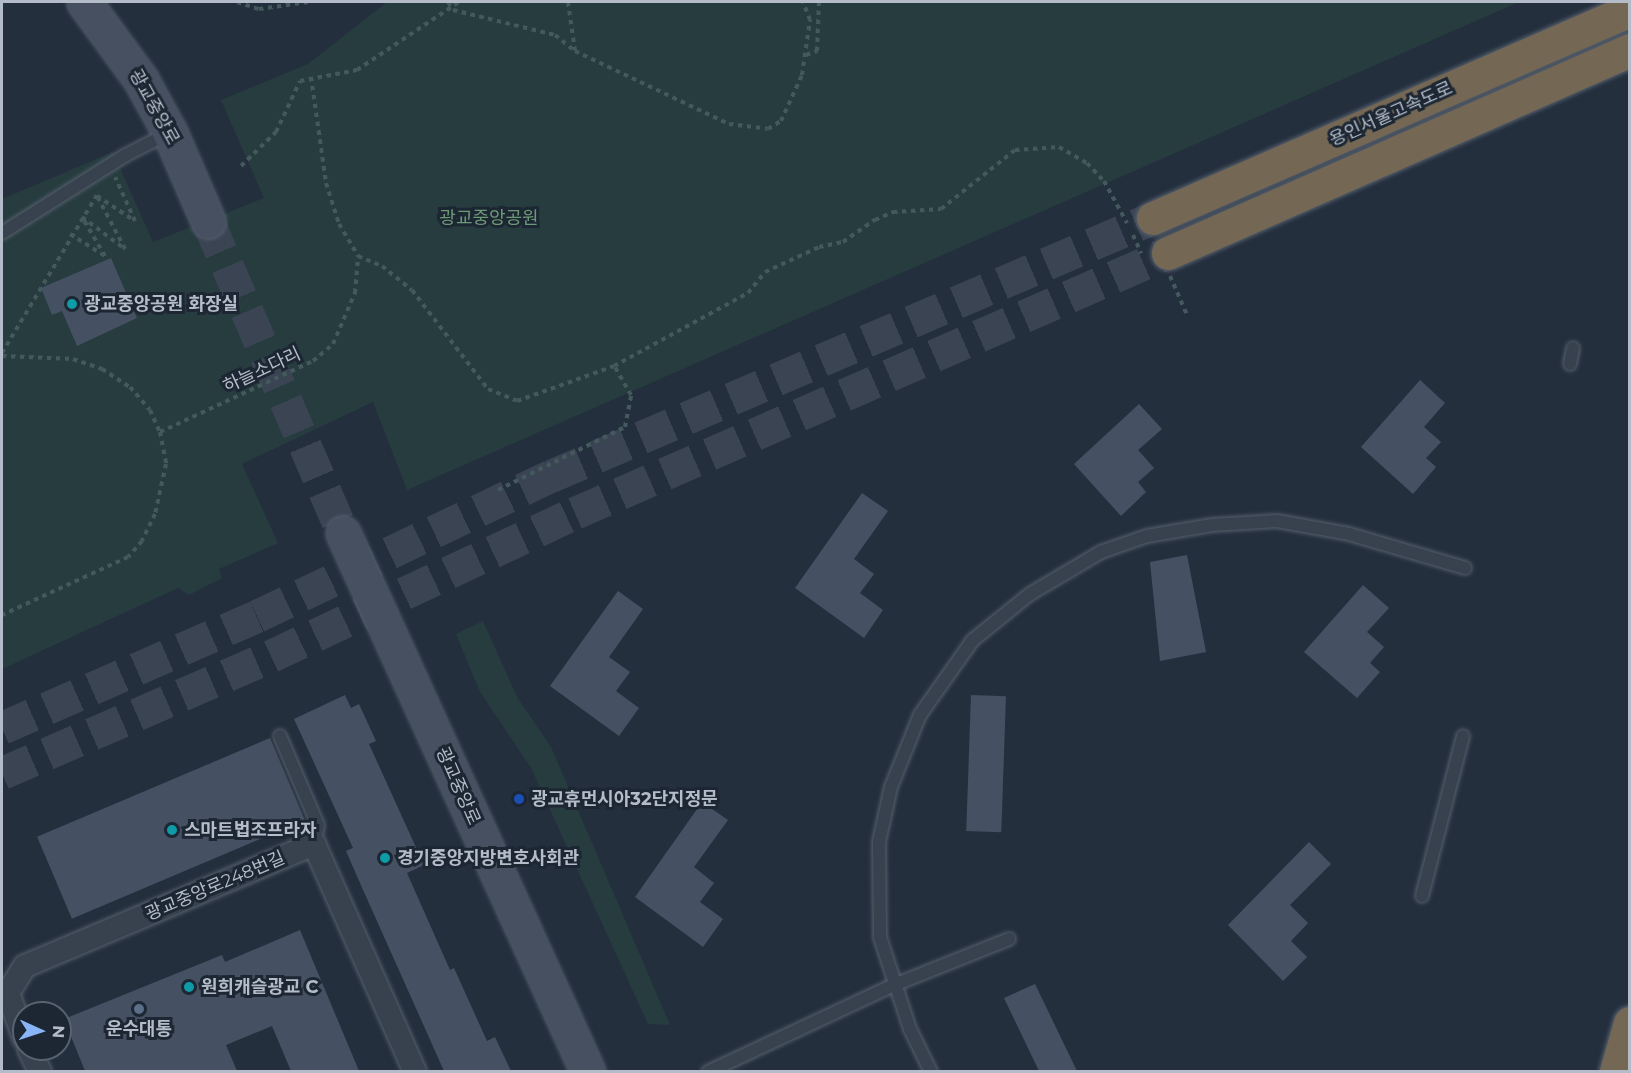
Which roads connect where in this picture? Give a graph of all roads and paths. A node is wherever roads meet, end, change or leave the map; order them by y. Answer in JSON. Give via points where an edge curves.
{"nodes":[{"id":1,"x":84,"y":2,"type":"edge"},
{"id":2,"x":237,"y":2,"type":"edge"},
{"id":3,"x":309,"y":2,"type":"edge"},
{"id":4,"x":448,"y":2,"type":"edge"},
{"id":5,"x":459,"y":2,"type":"edge"},
{"id":6,"x":568,"y":2,"type":"edge"},
{"id":7,"x":803,"y":2,"type":"edge"},
{"id":8,"x":819,"y":2,"type":"edge"},
{"id":9,"x":453,"y":10,"type":"junction"},
{"id":10,"x":1629,"y":10,"type":"edge"},
{"id":11,"x":1629,"y":50,"type":"edge"},
{"id":12,"x":575,"y":51,"type":"junction"},
{"id":13,"x":806,"y":55,"type":"junction"},
{"id":14,"x":311,"y":77,"type":"junction"},
{"id":15,"x":170,"y":133,"type":"junction"},
{"id":16,"x":241,"y":166,"type":"dead end"},
{"id":17,"x":108,"y":180,"type":"dead end"},
{"id":18,"x":102,"y":188,"type":"dead end"},
{"id":19,"x":97,"y":196,"type":"junction"},
{"id":20,"x":82,"y":217,"type":"junction"},
{"id":21,"x":1152,"y":218,"type":"tunnel mouth"},
{"id":22,"x":208,"y":220,"type":"tunnel mouth"},
{"id":23,"x":2,"y":233,"type":"edge"},
{"id":24,"x":70,"y":234,"type":"junction"},
{"id":25,"x":358,"y":256,"type":"junction"},
{"id":26,"x":1159,"y":259,"type":"junction"},
{"id":27,"x":1187,"y":315,"type":"dead end"},
{"id":28,"x":1573,"y":348,"type":"dead end"},
{"id":29,"x":2,"y":354,"type":"edge"},
{"id":30,"x":1570,"y":364,"type":"dead end"},
{"id":31,"x":614,"y":366,"type":"junction"},
{"id":32,"x":160,"y":432,"type":"junction"},
{"id":33,"x":498,"y":490,"type":"dead end"},
{"id":34,"x":343,"y":533,"type":"tunnel mouth"},
{"id":35,"x":1465,"y":568,"type":"dead end"},
{"id":36,"x":2,"y":615,"type":"edge"},
{"id":37,"x":280,"y":735,"type":"dead end"},
{"id":38,"x":1463,"y":736,"type":"dead end"},
{"id":39,"x":314,"y":844,"type":"junction"},
{"id":40,"x":1422,"y":896,"type":"dead end"},
{"id":41,"x":1008,"y":939,"type":"dead end"},
{"id":42,"x":894,"y":985,"type":"junction"},
{"id":43,"x":12,"y":1004,"type":"edge"},
{"id":44,"x":1629,"y":1023,"type":"edge"},
{"id":45,"x":415,"y":1071,"type":"edge"},
{"id":46,"x":588,"y":1071,"type":"edge"},
{"id":47,"x":708,"y":1071,"type":"edge"},
{"id":48,"x":931,"y":1071,"type":"edge"},
{"id":49,"x":1616,"y":1071,"type":"edge"}],
"edges":[{"from":1,"to":15,"type":"main road","name":"광교중앙로","via":[[122,51]]},
{"from":2,"to":3,"type":"path","via":[[259,9]]},
{"from":4,"to":9,"type":"path"},
{"from":5,"to":9,"type":"path"},
{"from":6,"to":12,"type":"path"},
{"from":7,"to":13,"type":"path","via":[[810,20]]},
{"from":8,"to":13,"type":"path","via":[[818,51]]},
{"from":9,"to":12,"type":"path","via":[[555,35]]},
{"from":9,"to":14,"type":"path","via":[[357,69],[335,78]]},
{"from":10,"to":21,"type":"highway","name":"용인서울고속도로"},
{"from":11,"to":26,"type":"highway","name":"용인서울고속도로"},
{"from":12,"to":13,"type":"path","via":[[729,124],[768,129],[776,127],[787,110]]},
{"from":14,"to":16,"type":"path","via":[[294,90],[263,149]]},
{"from":14,"to":25,"type":"path","via":[[326,183],[339,224]]},
{"from":15,"to":22,"type":"main road","name":"광교중앙로"},
{"from":15,"to":23,"type":"lane","via":[[126,155]]},
{"from":17,"to":19,"type":"path","via":[[113,172],[135,221]]},
{"from":18,"to":19,"type":"path"},
{"from":19,"to":20,"type":"path"},
{"from":19,"to":20,"type":"path","via":[[125,249]]},
{"from":20,"to":24,"type":"path"},
{"from":20,"to":24,"type":"path","via":[[105,256]]},
{"from":24,"to":29,"type":"path"},
{"from":25,"to":31,"type":"path","via":[[382,266],[412,290],[488,389],[504,398],[525,400]]},
{"from":25,"to":32,"type":"path","name":"하늘소다리","via":[[355,293],[333,344],[313,361]]},
{"from":26,"to":27,"type":"path"},
{"from":26,"to":31,"type":"path","via":[[1097,172],[1059,147],[1039,151],[1029,147],[1007,155],[941,209],[893,212],[843,242],[777,266],[757,279],[748,293]]},
{"from":28,"to":30,"type":"lane"},
{"from":29,"to":32,"type":"path","via":[[73,359],[102,369],[130,387]]},
{"from":31,"to":33,"type":"path","via":[[631,395],[625,428]]},
{"from":32,"to":36,"type":"path","via":[[164,487],[142,541],[115,565]]},
{"from":34,"to":46,"type":"main road","name":"광교중앙로"},
{"from":35,"to":42,"type":"lane","via":[[1358,537],[1276,521],[1212,525],[1148,536],[1101,552],[1002,614],[973,640],[933,694],[891,787],[877,883],[880,938]]},
{"from":37,"to":39,"type":"lane","via":[[318,825]]},
{"from":38,"to":40,"type":"lane"},
{"from":39,"to":43,"type":"street","name":"광교중앙로248번길","via":[[26,966],[8,993]]},
{"from":39,"to":45,"type":"street"},
{"from":41,"to":42,"type":"lane"},
{"from":42,"to":47,"type":"lane"},
{"from":42,"to":48,"type":"lane"},
{"from":44,"to":49,"type":"highway"}]}
